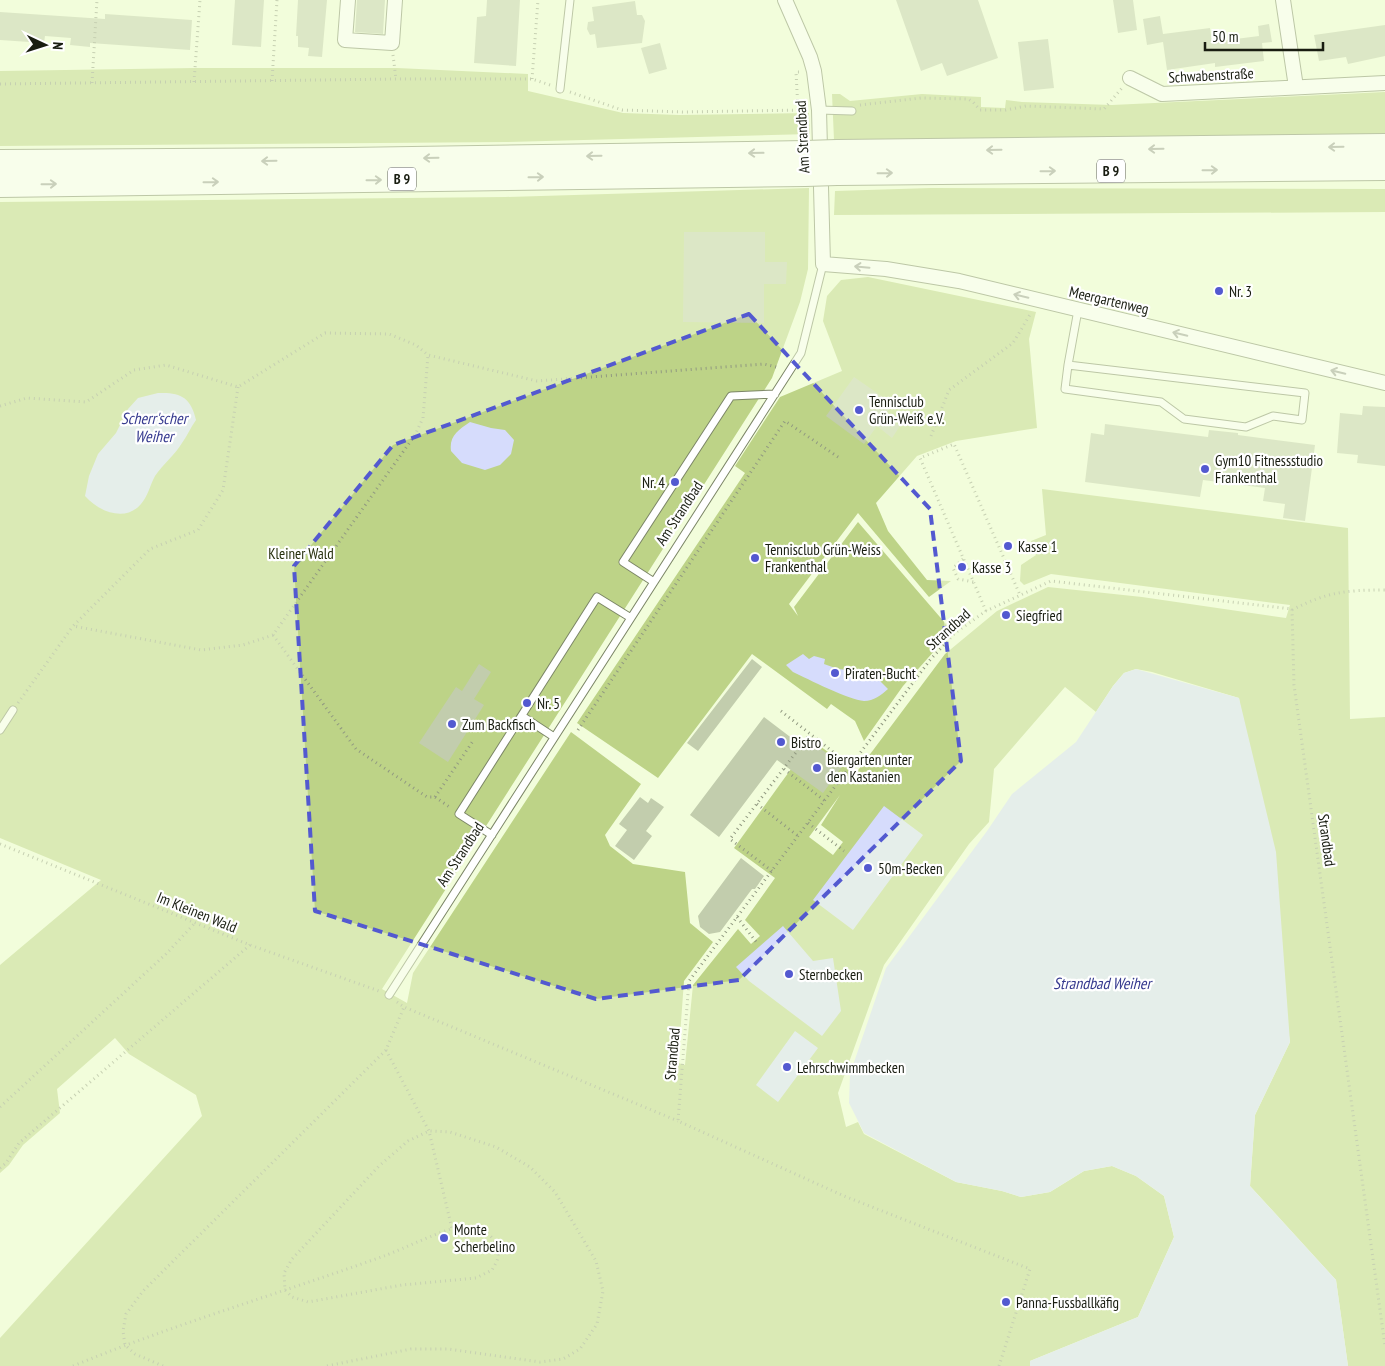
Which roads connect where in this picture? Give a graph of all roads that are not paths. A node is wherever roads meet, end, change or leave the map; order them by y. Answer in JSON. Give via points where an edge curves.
{"nodes":[{"id":1,"x":348,"y":0,"type":"edge"},
{"id":2,"x":395,"y":0,"type":"edge"},
{"id":3,"x":570,"y":0,"type":"edge"},
{"id":4,"x":785,"y":0,"type":"edge"},
{"id":5,"x":1283,"y":0,"type":"edge"},
{"id":6,"x":1130,"y":78,"type":"road end"},
{"id":7,"x":1385,"y":83,"type":"edge"},
{"id":8,"x":1296,"y":87,"type":"junction"},
{"id":9,"x":560,"y":89,"type":"road end"},
{"id":10,"x":819,"y":110,"type":"junction"},
{"id":11,"x":852,"y":111,"type":"road end"},
{"id":12,"x":1385,"y":146,"type":"edge"},
{"id":13,"x":0,"y":162,"type":"edge"},
{"id":14,"x":805,"y":163,"type":"junction"},
{"id":15,"x":837,"y":163,"type":"junction"},
{"id":16,"x":1385,"y":168,"type":"edge"},
{"id":17,"x":0,"y":185,"type":"edge"},
{"id":18,"x":823,"y":264,"type":"junction"},
{"id":19,"x":1078,"y":310,"type":"junction"},
{"id":20,"x":1068,"y":364,"type":"junction"},
{"id":21,"x":1385,"y":383,"type":"edge"},
{"id":22,"x":775,"y":394,"type":"junction"},
{"id":23,"x":654,"y":582,"type":"junction"},
{"id":24,"x":631,"y":618,"type":"junction"},
{"id":25,"x":13,"y":710,"type":"road end"},
{"id":26,"x":522,"y":716,"type":"junction"},
{"id":27,"x":0,"y":730,"type":"edge"},
{"id":28,"x":554,"y":737,"type":"junction"},
{"id":29,"x":492,"y":834,"type":"junction"},
{"id":30,"x":389,"y":995,"type":"road end"}],
"edges":[{"from":1,"to":2,"type":"street","via":[[345,40],[392,42]]},
{"from":3,"to":9,"type":"lane"},
{"from":4,"to":10,"type":"street","name":"Am Strandbad","via":[[810,57]]},
{"from":5,"to":8,"type":"street"},
{"from":6,"to":8,"type":"street","name":"Schwabenstraße","via":[[1162,94]]},
{"from":7,"to":8,"type":"street","name":"Schwabenstraße"},
{"from":10,"to":11,"type":"lane"},
{"from":10,"to":18,"type":"street","name":"Am Strandbad"},
{"from":12,"to":15,"type":"highway","number":"B 9","one_way":true},
{"from":14,"to":13,"type":"highway","number":"B 9","one_way":true},
{"from":14,"to":15,"type":"highway","number":"B 9","bridge":true},
{"from":17,"to":14,"type":"highway","number":"B 9","one_way":true},
{"from":15,"to":16,"type":"highway","number":"B 9","one_way":true},
{"from":19,"to":18,"type":"street","name":"Meergartenweg","one_way":true,"via":[[925,275]]},
{"from":18,"to":22,"type":"lane","name":"Am Strandbad","via":[[801,353]]},
{"from":19,"to":20,"type":"lane"},
{"from":21,"to":19,"type":"street","name":"Meergartenweg","one_way":true},
{"from":20,"to":20,"type":"lane","via":[[1305,393],[1302,420],[1273,416],[1246,427],[1184,419],[1161,402],[1065,389]]},
{"from":22,"to":23,"type":"lane","name":"Am Strandbad"},
{"from":22,"to":23,"type":"lane","via":[[731,396],[623,562]]},
{"from":23,"to":24,"type":"lane","name":"Am Strandbad"},
{"from":24,"to":26,"type":"lane","via":[[597,597]]},
{"from":24,"to":28,"type":"lane","name":"Am Strandbad"},
{"from":25,"to":27,"type":"lane"},
{"from":26,"to":28,"type":"lane"},
{"from":26,"to":29,"type":"lane","via":[[459,814]]},
{"from":28,"to":29,"type":"lane","name":"Am Strandbad"},
{"from":29,"to":30,"type":"lane","name":"Am Strandbad"}]}
